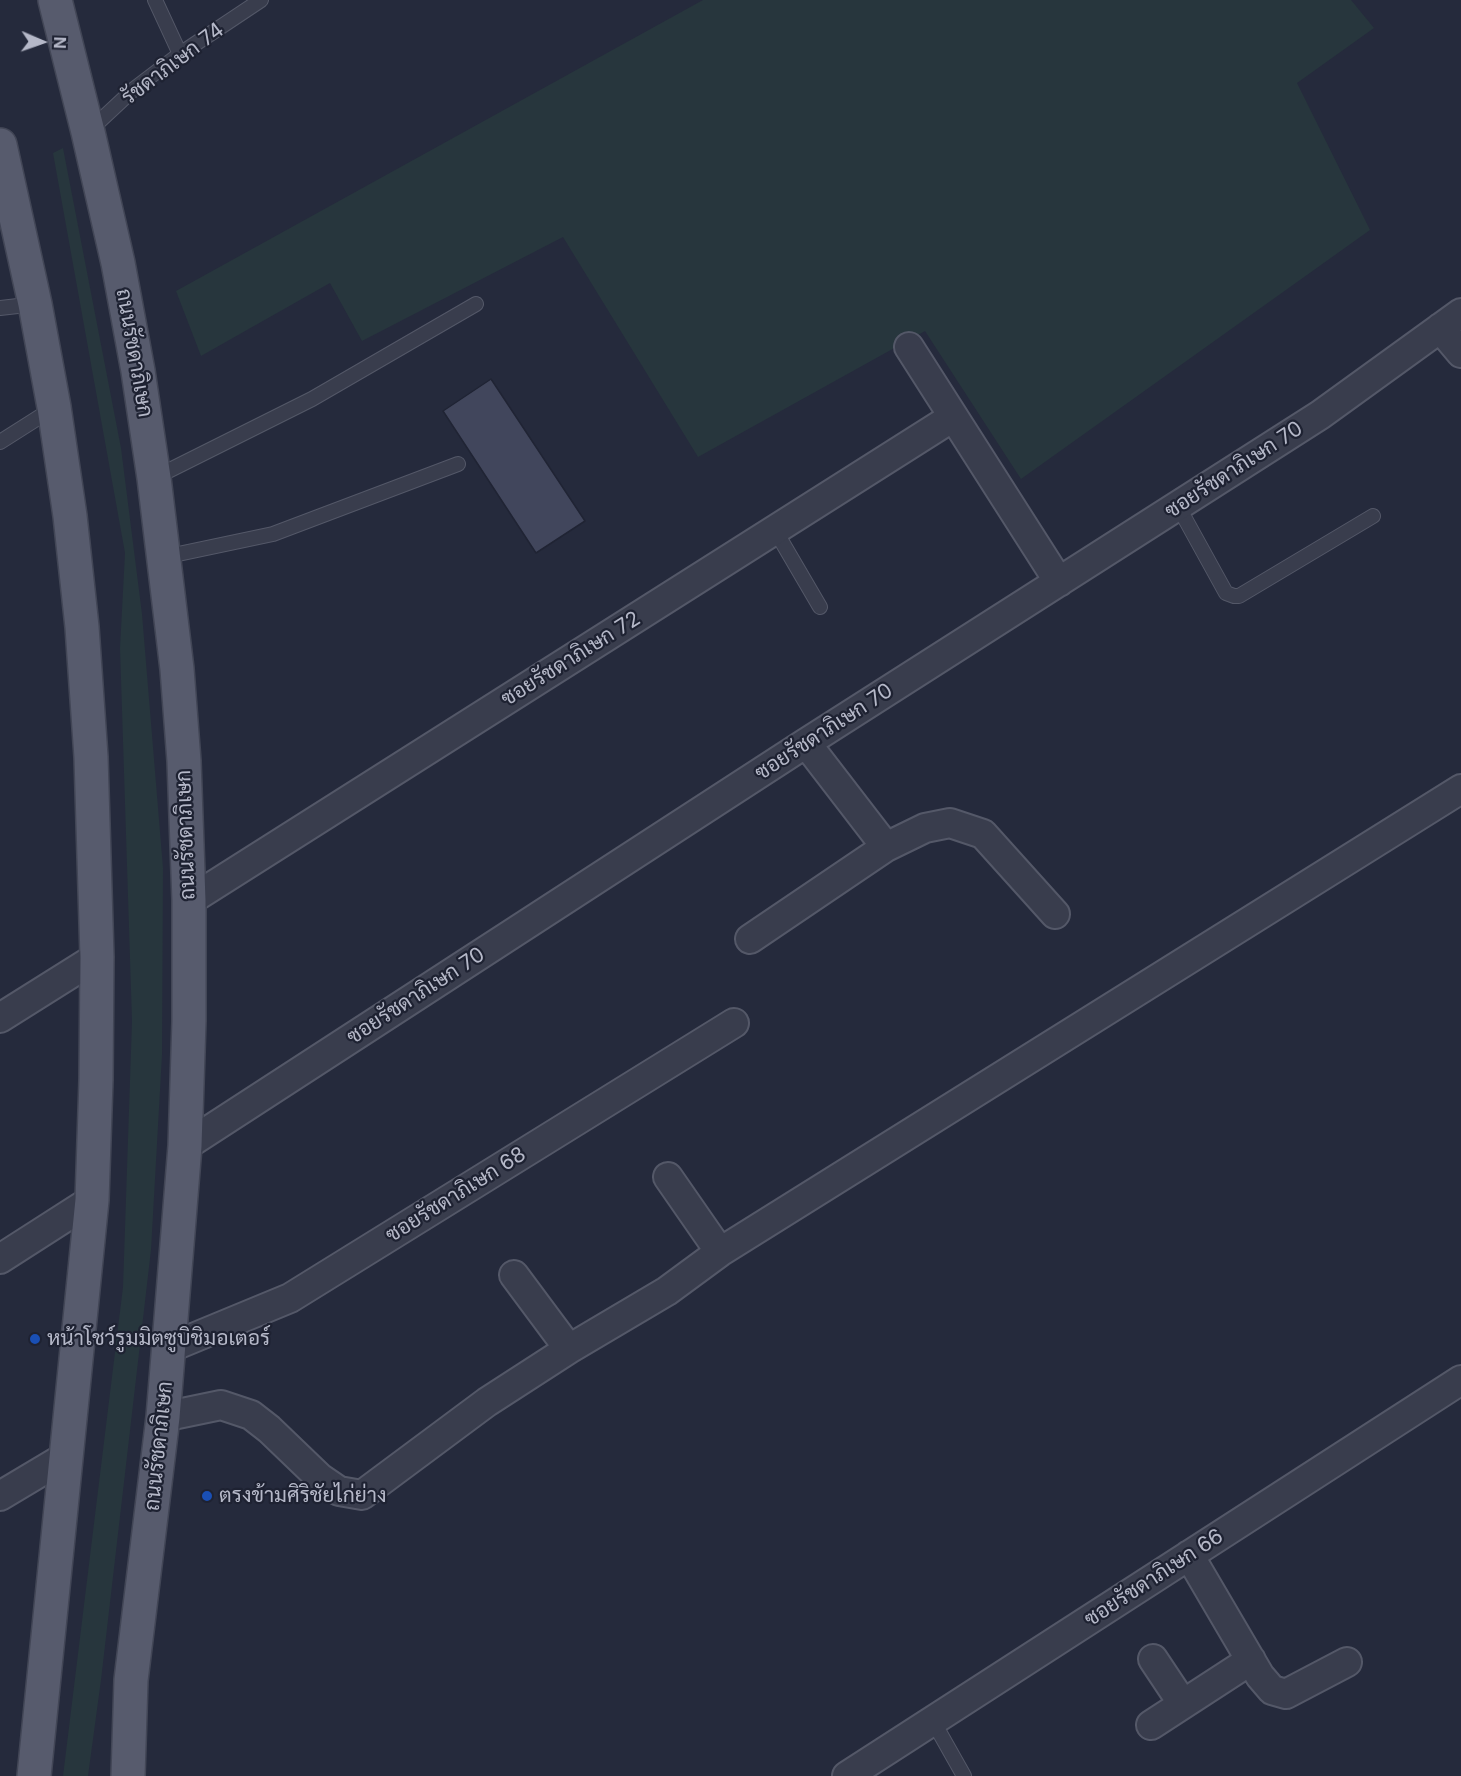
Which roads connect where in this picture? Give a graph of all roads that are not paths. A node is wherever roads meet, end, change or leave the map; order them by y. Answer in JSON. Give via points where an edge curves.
{"nodes":[{"id":1,"x":55,"y":0,"type":"edge"},
{"id":2,"x":155,"y":0,"type":"edge"},
{"id":3,"x":261,"y":0,"type":"edge"},
{"id":4,"x":180,"y":54,"type":"junction"},
{"id":5,"x":88,"y":132,"type":"junction"},
{"id":6,"x":0,"y":145,"type":"edge"},
{"id":7,"x":35,"y":304,"type":"junction"},
{"id":8,"x":476,"y":304,"type":"dead end"},
{"id":9,"x":0,"y":308,"type":"edge"},
{"id":10,"x":1451,"y":321,"type":"edge"},
{"id":11,"x":909,"y":347,"type":"dead end"},
{"id":12,"x":1461,"y":352,"type":"edge"},
{"id":13,"x":54,"y":407,"type":"junction"},
{"id":14,"x":953,"y":417,"type":"junction"},
{"id":15,"x":0,"y":442,"type":"edge"},
{"id":16,"x":458,"y":464,"type":"dead end"},
{"id":17,"x":154,"y":478,"type":"junction"},
{"id":18,"x":1178,"y":506,"type":"junction"},
{"id":19,"x":1373,"y":516,"type":"dead end"},
{"id":20,"x":775,"y":530,"type":"junction"},
{"id":21,"x":164,"y":557,"type":"junction"},
{"id":22,"x":1059,"y":582,"type":"junction"},
{"id":23,"x":820,"y":607,"type":"dead end"},
{"id":24,"x":806,"y":744,"type":"junction"},
{"id":25,"x":1461,"y":789,"type":"edge"},
{"id":26,"x":886,"y":847,"type":"junction"},
{"id":27,"x":189,"y":901,"type":"junction"},
{"id":28,"x":1055,"y":914,"type":"dead end"},
{"id":29,"x":750,"y":939,"type":"dead end"},
{"id":30,"x":97,"y":957,"type":"junction"},
{"id":31,"x":0,"y":1018,"type":"edge"},
{"id":32,"x":734,"y":1023,"type":"dead end"},
{"id":33,"x":184,"y":1146,"type":"junction"},
{"id":34,"x":668,"y":1177,"type":"dead end"},
{"id":35,"x":92,"y":1200,"type":"junction"},
{"id":36,"x":720,"y":1252,"type":"junction"},
{"id":37,"x":0,"y":1258,"type":"edge"},
{"id":38,"x":514,"y":1275,"type":"dead end"},
{"id":39,"x":170,"y":1348,"type":"junction"},
{"id":40,"x":569,"y":1349,"type":"junction"},
{"id":41,"x":1461,"y":1380,"type":"edge"},
{"id":42,"x":163,"y":1417,"type":"junction"},
{"id":43,"x":68,"y":1456,"type":"junction"},
{"id":44,"x":0,"y":1496,"type":"edge"},
{"id":45,"x":1189,"y":1555,"type":"junction"},
{"id":46,"x":1153,"y":1659,"type":"dead end"},
{"id":47,"x":1251,"y":1660,"type":"junction"},
{"id":48,"x":1347,"y":1662,"type":"dead end"},
{"id":49,"x":131,"y":1680,"type":"junction"},
{"id":50,"x":1183,"y":1704,"type":"junction"},
{"id":51,"x":933,"y":1721,"type":"junction"},
{"id":52,"x":1151,"y":1725,"type":"dead end"},
{"id":53,"x":34,"y":1776,"type":"edge"},
{"id":54,"x":108,"y":1776,"type":"edge"},
{"id":55,"x":128,"y":1776,"type":"edge"},
{"id":56,"x":847,"y":1776,"type":"edge"},
{"id":57,"x":963,"y":1776,"type":"edge"}],
"edges":[{"from":1,"to":5,"type":"main road","name":"ถนนรัชดาภิเษก"},
{"from":2,"to":4,"type":"lane"},
{"from":3,"to":4,"type":"lane","name":"รัชดาภิเษก 74"},
{"from":4,"to":5,"type":"lane","name":"รัชดาภิเษก 74"},
{"from":5,"to":17,"type":"main road","name":"ถนนรัชดาภิเษก","via":[[118,263]]},
{"from":6,"to":7,"type":"main road"},
{"from":7,"to":9,"type":"lane"},
{"from":7,"to":13,"type":"main road"},
{"from":8,"to":17,"type":"lane","via":[[312,399]]},
{"from":10,"to":12,"type":"street"},
{"from":10,"to":18,"type":"street","name":"ซอยรัชดาภิเษก 70","via":[[1320,415]]},
{"from":11,"to":14,"type":"street"},
{"from":13,"to":15,"type":"lane"},
{"from":13,"to":30,"type":"main road","via":[[82,627],[91,757]]},
{"from":14,"to":20,"type":"street","name":"ซอยรัชดาภิเษก 72"},
{"from":14,"to":22,"type":"street"},
{"from":16,"to":21,"type":"lane","via":[[273,534]]},
{"from":17,"to":21,"type":"main road","name":"ถนนรัชดาภิเษก"},
{"from":18,"to":19,"type":"lane","via":[[1226,593],[1234,596]]},
{"from":18,"to":22,"type":"street","name":"ซอยรัชดาภิเษก 70"},
{"from":20,"to":23,"type":"lane"},
{"from":20,"to":27,"type":"street","name":"ซอยรัชดาภิเษก 72"},
{"from":21,"to":27,"type":"main road","name":"ถนนรัชดาภิเษก","via":[[184,761]]},
{"from":22,"to":24,"type":"street","name":"ซอยรัชดาภิเษก 70"},
{"from":24,"to":26,"type":"street"},
{"from":24,"to":33,"type":"street","name":"ซอยรัชดาภิเษก 70"},
{"from":25,"to":36,"type":"street"},
{"from":26,"to":28,"type":"street","via":[[925,828],[950,824],[983,834]]},
{"from":26,"to":29,"type":"street"},
{"from":27,"to":33,"type":"main road","name":"ถนนรัชดาภิเษก"},
{"from":30,"to":31,"type":"street"},
{"from":30,"to":35,"type":"main road"},
{"from":32,"to":39,"type":"street","name":"ซอยรัชดาภิเษก 68","via":[[290,1298]]},
{"from":33,"to":39,"type":"main road","name":"ถนนรัชดาภิเษก"},
{"from":34,"to":36,"type":"street"},
{"from":35,"to":37,"type":"street"},
{"from":35,"to":43,"type":"main road"},
{"from":36,"to":40,"type":"street","via":[[667,1291]]},
{"from":38,"to":40,"type":"street"},
{"from":39,"to":42,"type":"main road","name":"ถนนรัชดาภิเษก"},
{"from":40,"to":42,"type":"street","via":[[488,1402],[362,1495],[339,1491],[320,1478],[251,1415],[221,1405]]},
{"from":41,"to":45,"type":"street","name":"ซอยรัชดาภิเษก 66"},
{"from":42,"to":49,"type":"main road","name":"ถนนรัชดาภิเษก"},
{"from":43,"to":44,"type":"street"},
{"from":43,"to":53,"type":"main road"},
{"from":45,"to":47,"type":"street"},
{"from":45,"to":51,"type":"street","name":"ซอยรัชดาภิเษก 66"},
{"from":46,"to":50,"type":"street"},
{"from":47,"to":48,"type":"street","via":[[1272,1690],[1286,1694]]},
{"from":47,"to":50,"type":"street"},
{"from":49,"to":54,"type":"main road","name":"ถนนรัชดาภิเษก"},
{"from":49,"to":55,"type":"main road","name":"ถนนรัชดาภิเษก"},
{"from":50,"to":52,"type":"street"},
{"from":51,"to":56,"type":"street","name":"ซอยรัชดาภิเษก 66"},
{"from":51,"to":57,"type":"lane"}]}
